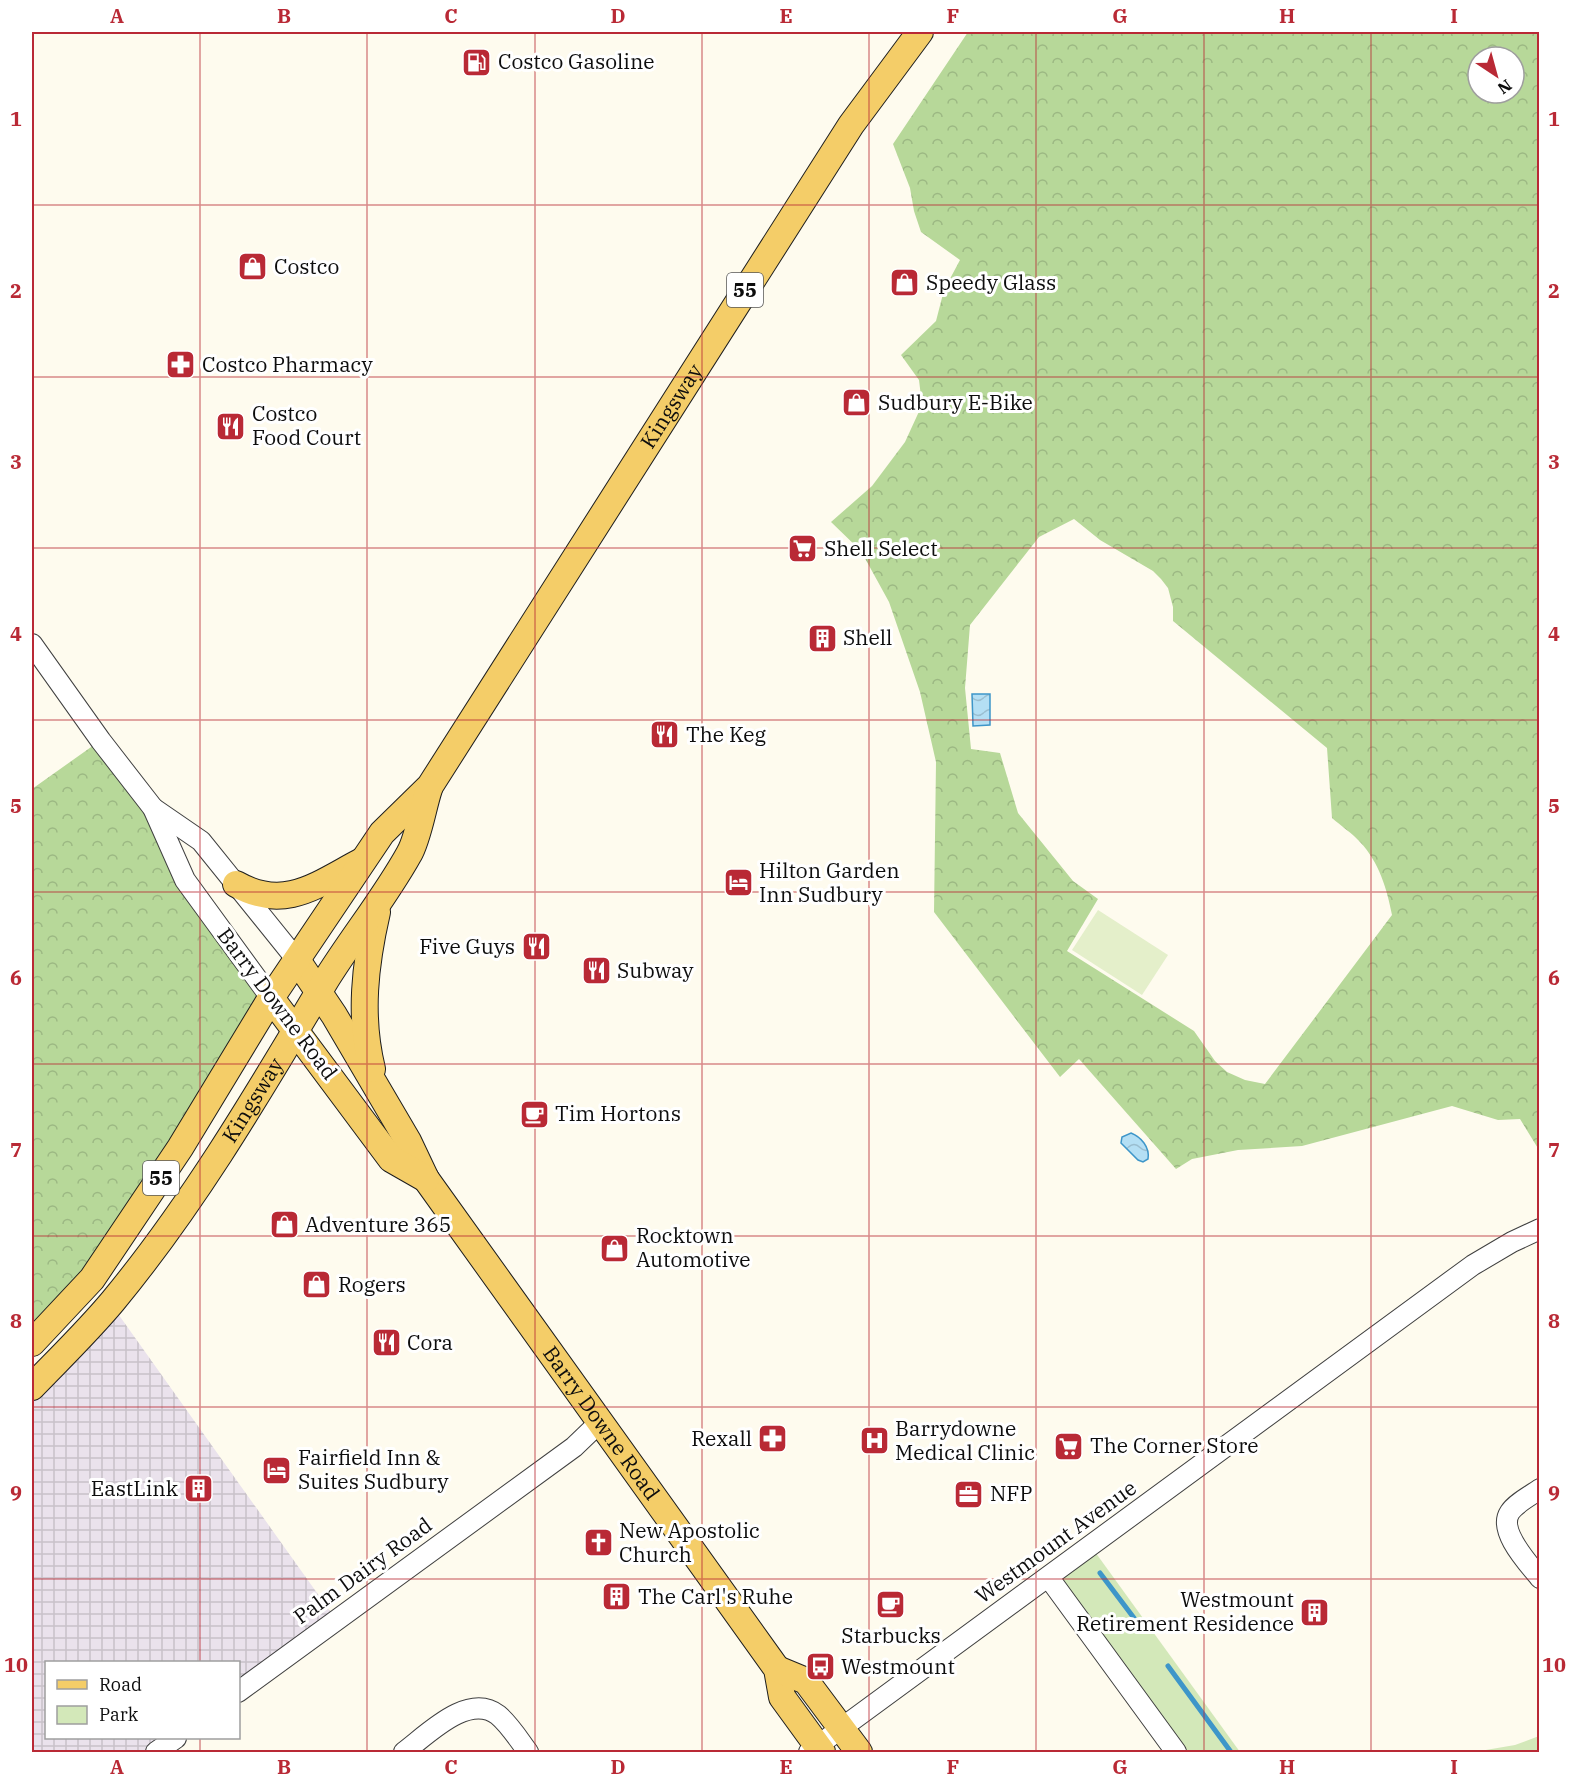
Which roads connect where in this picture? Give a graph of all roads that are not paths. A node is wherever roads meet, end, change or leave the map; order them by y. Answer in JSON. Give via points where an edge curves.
{"nodes":[{"id":1,"x":920,"y":32,"type":"edge"},
{"id":2,"x":32,"y":644,"type":"edge"},
{"id":3,"x":430,"y":786,"type":"junction"},
{"id":4,"x":153,"y":808,"type":"junction"},
{"id":5,"x":364,"y":860,"type":"junction"},
{"id":6,"x":236,"y":884,"type":"junction"},
{"id":7,"x":381,"y":897,"type":"junction"},
{"id":8,"x":297,"y":960,"type":"junction"},
{"id":9,"x":319,"y":992,"type":"junction"},
{"id":10,"x":271,"y":998,"type":"junction"},
{"id":11,"x":297,"y":1032,"type":"junction"},
{"id":12,"x":380,"y":1095,"type":"junction"},
{"id":13,"x":426,"y":1179,"type":"junction"},
{"id":14,"x":1539,"y":1229,"type":"edge"},
{"id":15,"x":32,"y":1343,"type":"edge"},
{"id":16,"x":32,"y":1387,"type":"edge"},
{"id":17,"x":600,"y":1422,"type":"junction"},
{"id":18,"x":1539,"y":1489,"type":"edge"},
{"id":19,"x":1049,"y":1578,"type":"junction"},
{"id":20,"x":1539,"y":1578,"type":"edge"},
{"id":21,"x":777,"y":1669,"type":"junction"},
{"id":22,"x":240,"y":1691,"type":"edge"},
{"id":23,"x":841,"y":1729,"type":"junction"},
{"id":24,"x":173,"y":1739,"type":"edge"},
{"id":25,"x":816,"y":1751,"type":"edge"},
{"id":26,"x":156,"y":1752,"type":"edge"},
{"id":27,"x":404,"y":1752,"type":"edge"},
{"id":28,"x":528,"y":1752,"type":"edge"},
{"id":29,"x":859,"y":1752,"type":"edge"},
{"id":30,"x":1176,"y":1752,"type":"edge"}],
"edges":[{"from":1,"to":3,"type":"main road","name":"Kingsway","number":"55","via":[[850,125]]},
{"from":2,"to":4,"type":"street","name":"Barry Downe Road"},
{"from":3,"to":5,"type":"main road","name":"Kingsway","number":"55","via":[[382,833]]},
{"from":3,"to":7,"type":"main road","name":"Kingsway","number":"55","via":[[411,852]]},
{"from":4,"to":6,"type":"street","name":"Barry Downe Road","via":[[201,841]]},
{"from":4,"to":10,"type":"street","name":"Barry Downe Road","via":[[185,880]]},
{"from":5,"to":6,"type":"main road","via":[[312,887],[278,897],[251,892]]},
{"from":5,"to":8,"type":"main road","name":"Kingsway","number":"55"},
{"from":6,"to":8,"type":"street","name":"Barry Downe Road"},
{"from":7,"to":9,"type":"main road","name":"Kingsway","number":"55"},
{"from":7,"to":12,"type":"main road","via":[[366,969],[364,1005],[368,1046]]},
{"from":8,"to":9,"type":"main road","name":"Barry Downe Road"},
{"from":8,"to":10,"type":"main road","name":"Kingsway","number":"55"},
{"from":9,"to":11,"type":"main road","name":"Kingsway","number":"55"},
{"from":9,"to":12,"type":"main road","name":"Barry Downe Road"},
{"from":10,"to":11,"type":"main road","name":"Barry Downe Road"},
{"from":10,"to":15,"type":"main road","name":"Kingsway","number":"55","via":[[119,1242],[92,1279]]},
{"from":11,"to":13,"type":"main road","name":"Barry Downe Road","via":[[391,1159]]},
{"from":11,"to":16,"type":"main road","name":"Kingsway","number":"55","via":[[157,1245],[112,1302]]},
{"from":12,"to":13,"type":"main road","name":"Barry Downe Road"},
{"from":13,"to":17,"type":"main road","name":"Barry Downe Road"},
{"from":14,"to":19,"type":"street","name":"Westmount Avenue","via":[[1473,1265]]},
{"from":17,"to":21,"type":"main road","name":"Barry Downe Road"},
{"from":17,"to":22,"type":"street","name":"Palm Dairy Road","via":[[574,1447]]},
{"from":18,"to":20,"type":"street","via":[[1510,1512],[1506,1520],[1512,1541]]},
{"from":19,"to":23,"type":"street","name":"Westmount Avenue"},
{"from":19,"to":30,"type":"street"},
{"from":21,"to":23,"type":"main road","via":[[806,1681]]},
{"from":21,"to":25,"type":"main road","name":"Barry Downe Road","via":[[782,1697]]},
{"from":23,"to":25,"type":"street","name":"Westmount Avenue"},
{"from":23,"to":29,"type":"main road"},
{"from":24,"to":26,"type":"street"},
{"from":27,"to":28,"type":"street","via":[[461,1711],[475,1708],[498,1715]]}]}
